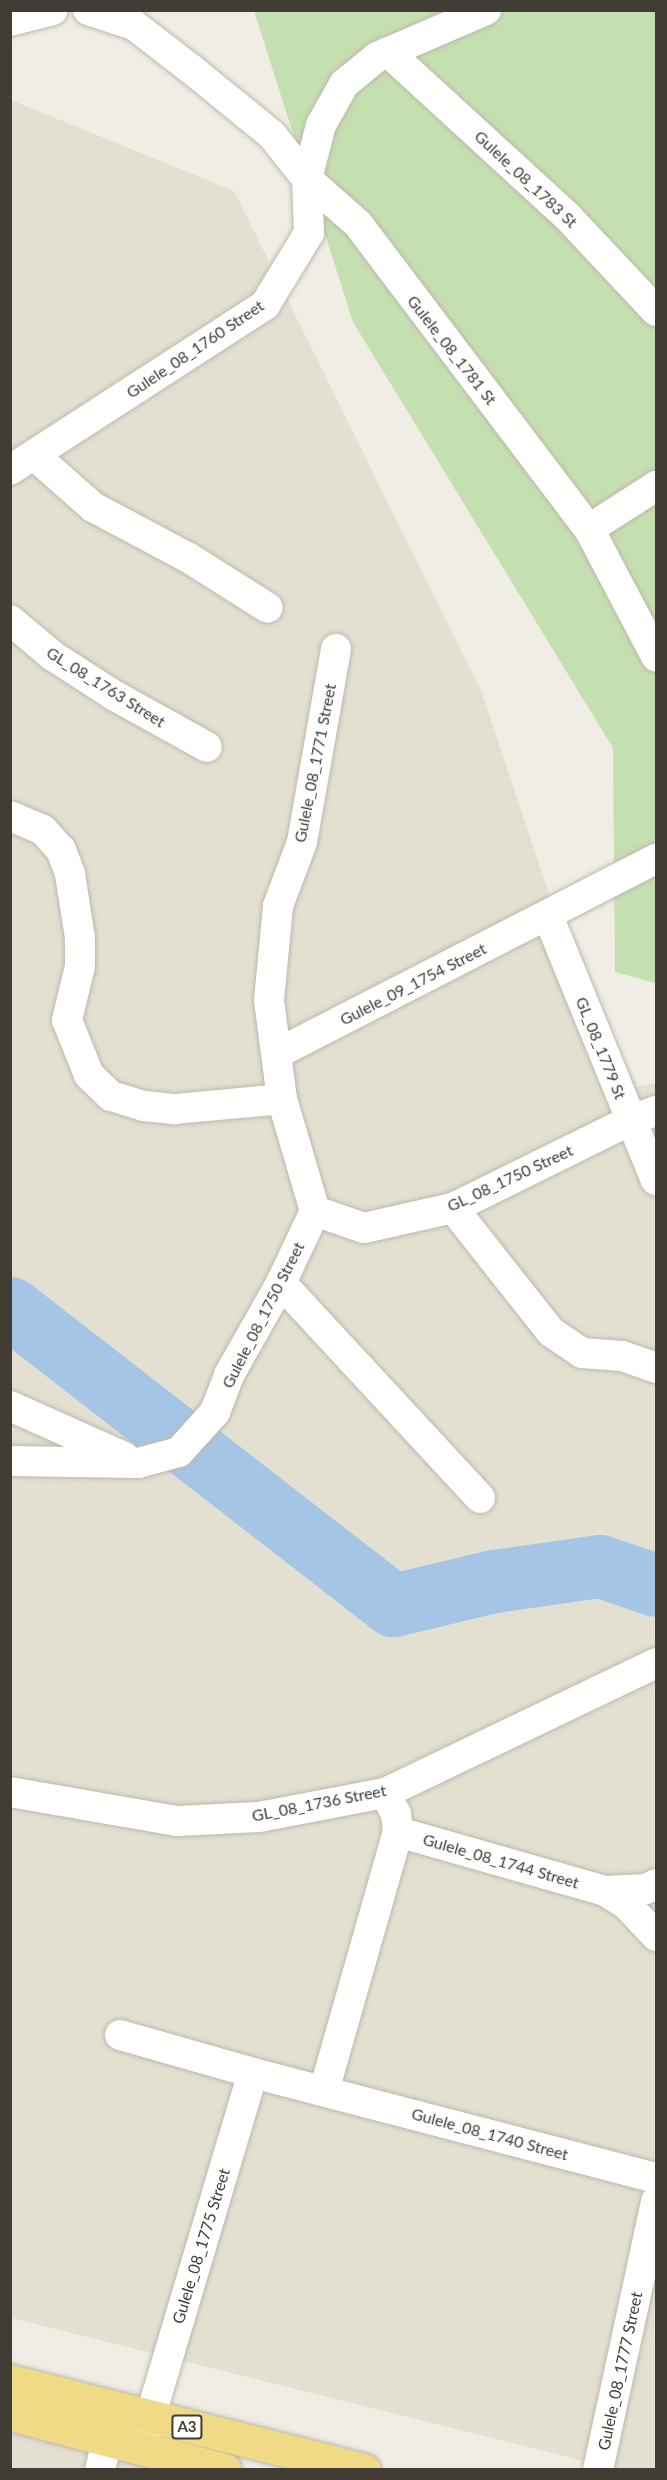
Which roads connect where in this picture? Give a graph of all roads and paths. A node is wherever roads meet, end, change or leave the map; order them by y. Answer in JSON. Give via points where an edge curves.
{"nodes":[{"id":1,"x":53,"y":10,"type":"edge"},
{"id":2,"x":87,"y":10,"type":"edge"},
{"id":3,"x":486,"y":10,"type":"edge"},
{"id":4,"x":10,"y":21,"type":"edge"},
{"id":5,"x":388,"y":52,"type":"junction"},
{"id":6,"x":307,"y":179,"type":"junction"},
{"id":7,"x":657,"y":311,"type":"edge"},
{"id":8,"x":22,"y":463,"type":"edge"},
{"id":9,"x":657,"y":486,"type":"edge"},
{"id":10,"x":589,"y":529,"type":"junction"},
{"id":11,"x":268,"y":608,"type":"dead end"},
{"id":12,"x":10,"y":620,"type":"edge"},
{"id":13,"x":336,"y":649,"type":"dead end"},
{"id":14,"x":657,"y":656,"type":"edge"},
{"id":15,"x":207,"y":747,"type":"dead end"},
{"id":16,"x":10,"y":816,"type":"edge"},
{"id":17,"x":657,"y":859,"type":"edge"},
{"id":18,"x":548,"y":916,"type":"junction"},
{"id":19,"x":278,"y":1053,"type":"junction"},
{"id":20,"x":282,"y":1099,"type":"junction"},
{"id":21,"x":644,"y":1116,"type":"edge"},
{"id":22,"x":657,"y":1180,"type":"edge"},
{"id":23,"x":453,"y":1208,"type":"junction"},
{"id":24,"x":315,"y":1211,"type":"junction"},
{"id":25,"x":281,"y":1283,"type":"junction"},
{"id":26,"x":657,"y":1368,"type":"edge"},
{"id":27,"x":10,"y":1406,"type":"edge"},
{"id":28,"x":10,"y":1461,"type":"edge"},
{"id":29,"x":138,"y":1463,"type":"junction"},
{"id":30,"x":480,"y":1498,"type":"dead end"},
{"id":31,"x":657,"y":1645,"type":"edge"},
{"id":32,"x":648,"y":1668,"type":"edge"},
{"id":33,"x":10,"y":1792,"type":"edge"},
{"id":34,"x":385,"y":1794,"type":"junction"},
{"id":35,"x":398,"y":1832,"type":"junction"},
{"id":36,"x":657,"y":1884,"type":"edge"},
{"id":37,"x":605,"y":1891,"type":"junction"},
{"id":38,"x":657,"y":1936,"type":"edge"},
{"id":39,"x":120,"y":2034,"type":"dead end"},
{"id":40,"x":253,"y":2073,"type":"junction"},
{"id":41,"x":324,"y":2091,"type":"junction"},
{"id":42,"x":657,"y":2178,"type":"edge"},
{"id":43,"x":657,"y":2202,"type":"edge"},
{"id":44,"x":10,"y":2381,"type":"edge"},
{"id":45,"x":115,"y":2409,"type":"junction"},
{"id":46,"x":10,"y":2414,"type":"edge"},
{"id":47,"x":148,"y":2418,"type":"junction"},
{"id":48,"x":141,"y":2450,"type":"junction"},
{"id":49,"x":104,"y":2455,"type":"edge"},
{"id":50,"x":225,"y":2469,"type":"edge"},
{"id":51,"x":364,"y":2469,"type":"edge"},
{"id":52,"x":598,"y":2469,"type":"edge"}],
"edges":[{"from":1,"to":4,"type":"street"},
{"from":2,"to":6,"type":"street","name":"Gulele_08_1781 St","via":[[134,25],[272,135]]},
{"from":3,"to":5,"type":"street","name":"Gulele_08_1760 Street"},
{"from":5,"to":6,"type":"street","name":"Gulele_08_1760 Street","via":[[344,84],[321,125]]},
{"from":5,"to":7,"type":"street","name":"Gulele_08_1783 St","via":[[566,215]]},
{"from":6,"to":8,"type":"street","name":"Gulele_08_1760 Street","via":[[309,233],[265,305]]},
{"from":6,"to":10,"type":"street","name":"Gulele_08_1781 St","via":[[358,224]]},
{"from":8,"to":11,"type":"street"},
{"from":9,"to":10,"type":"street"},
{"from":10,"to":14,"type":"street","name":"Gulele_08_1781 St"},
{"from":12,"to":15,"type":"street","name":"GL_08_1763 Street","via":[[52,656]]},
{"from":13,"to":19,"type":"street","name":"Gulele_08_1771 Street","via":[[302,842],[278,906],[268,1000]]},
{"from":16,"to":20,"type":"street","via":[[43,830],[61,850],[70,874],[80,938],[80,966],[67,1020],[89,1075],[111,1096],[144,1106],[175,1108]]},
{"from":17,"to":18,"type":"street","name":"Gulele_09_1754 Street"},
{"from":18,"to":19,"type":"street","name":"Gulele_09_1754 Street"},
{"from":18,"to":21,"type":"street","name":"GL_08_1779 St"},
{"from":19,"to":20,"type":"street","name":"Gulele_08_1771 Street"},
{"from":20,"to":24,"type":"street","name":"Gulele_08_1771 Street"},
{"from":21,"to":22,"type":"street","name":"GL_08_1779 St"},
{"from":21,"to":23,"type":"street","name":"GL_08_1750 Street"},
{"from":23,"to":24,"type":"street","name":"GL_08_1750 Street","via":[[364,1228]]},
{"from":23,"to":26,"type":"street","via":[[551,1332],[582,1353],[622,1356]]},
{"from":24,"to":25,"type":"street","name":"Gulele_08_1750 Street"},
{"from":25,"to":29,"type":"street","name":"Gulele_08_1750 Street","via":[[229,1375],[215,1412],[179,1452]]},
{"from":25,"to":30,"type":"street"},
{"from":27,"to":29,"type":"street"},
{"from":28,"to":29,"type":"street","name":"Gulele_08_1750 Street"},
{"from":31,"to":32,"type":"street"},
{"from":32,"to":34,"type":"street","name":"GL_08_1736 Street"},
{"from":33,"to":34,"type":"street","name":"GL_08_1736 Street","via":[[177,1821],[259,1817]]},
{"from":34,"to":35,"type":"street","via":[[396,1814]]},
{"from":35,"to":37,"type":"street","name":"Gulele_08_1744 Street"},
{"from":35,"to":41,"type":"street"},
{"from":36,"to":37,"type":"street","name":"Gulele_08_1744 Street","via":[[646,1889]]},
{"from":37,"to":38,"type":"street","name":"Gulele_08_1744 Street","via":[[626,1904]]},
{"from":39,"to":40,"type":"street","name":"Gulele_08_1740 Street"},
{"from":40,"to":41,"type":"street","name":"Gulele_08_1740 Street"},
{"from":40,"to":47,"type":"street","name":"Gulele_08_1775 Street"},
{"from":41,"to":42,"type":"street","name":"Gulele_08_1740 Street"},
{"from":43,"to":52,"type":"street","name":"Gulele_08_1777 Street"},
{"from":44,"to":45,"type":"highway","number":"A3"},
{"from":45,"to":47,"type":"highway","number":"A3"},
{"from":45,"to":49,"type":"street"},
{"from":46,"to":49,"type":"highway","number":"A3"},
{"from":47,"to":48,"type":"street","name":"Gulele_08_1775 Street"},
{"from":47,"to":51,"type":"highway","number":"A3"},
{"from":48,"to":49,"type":"highway","number":"A3"},
{"from":48,"to":50,"type":"highway","number":"A3"}]}
